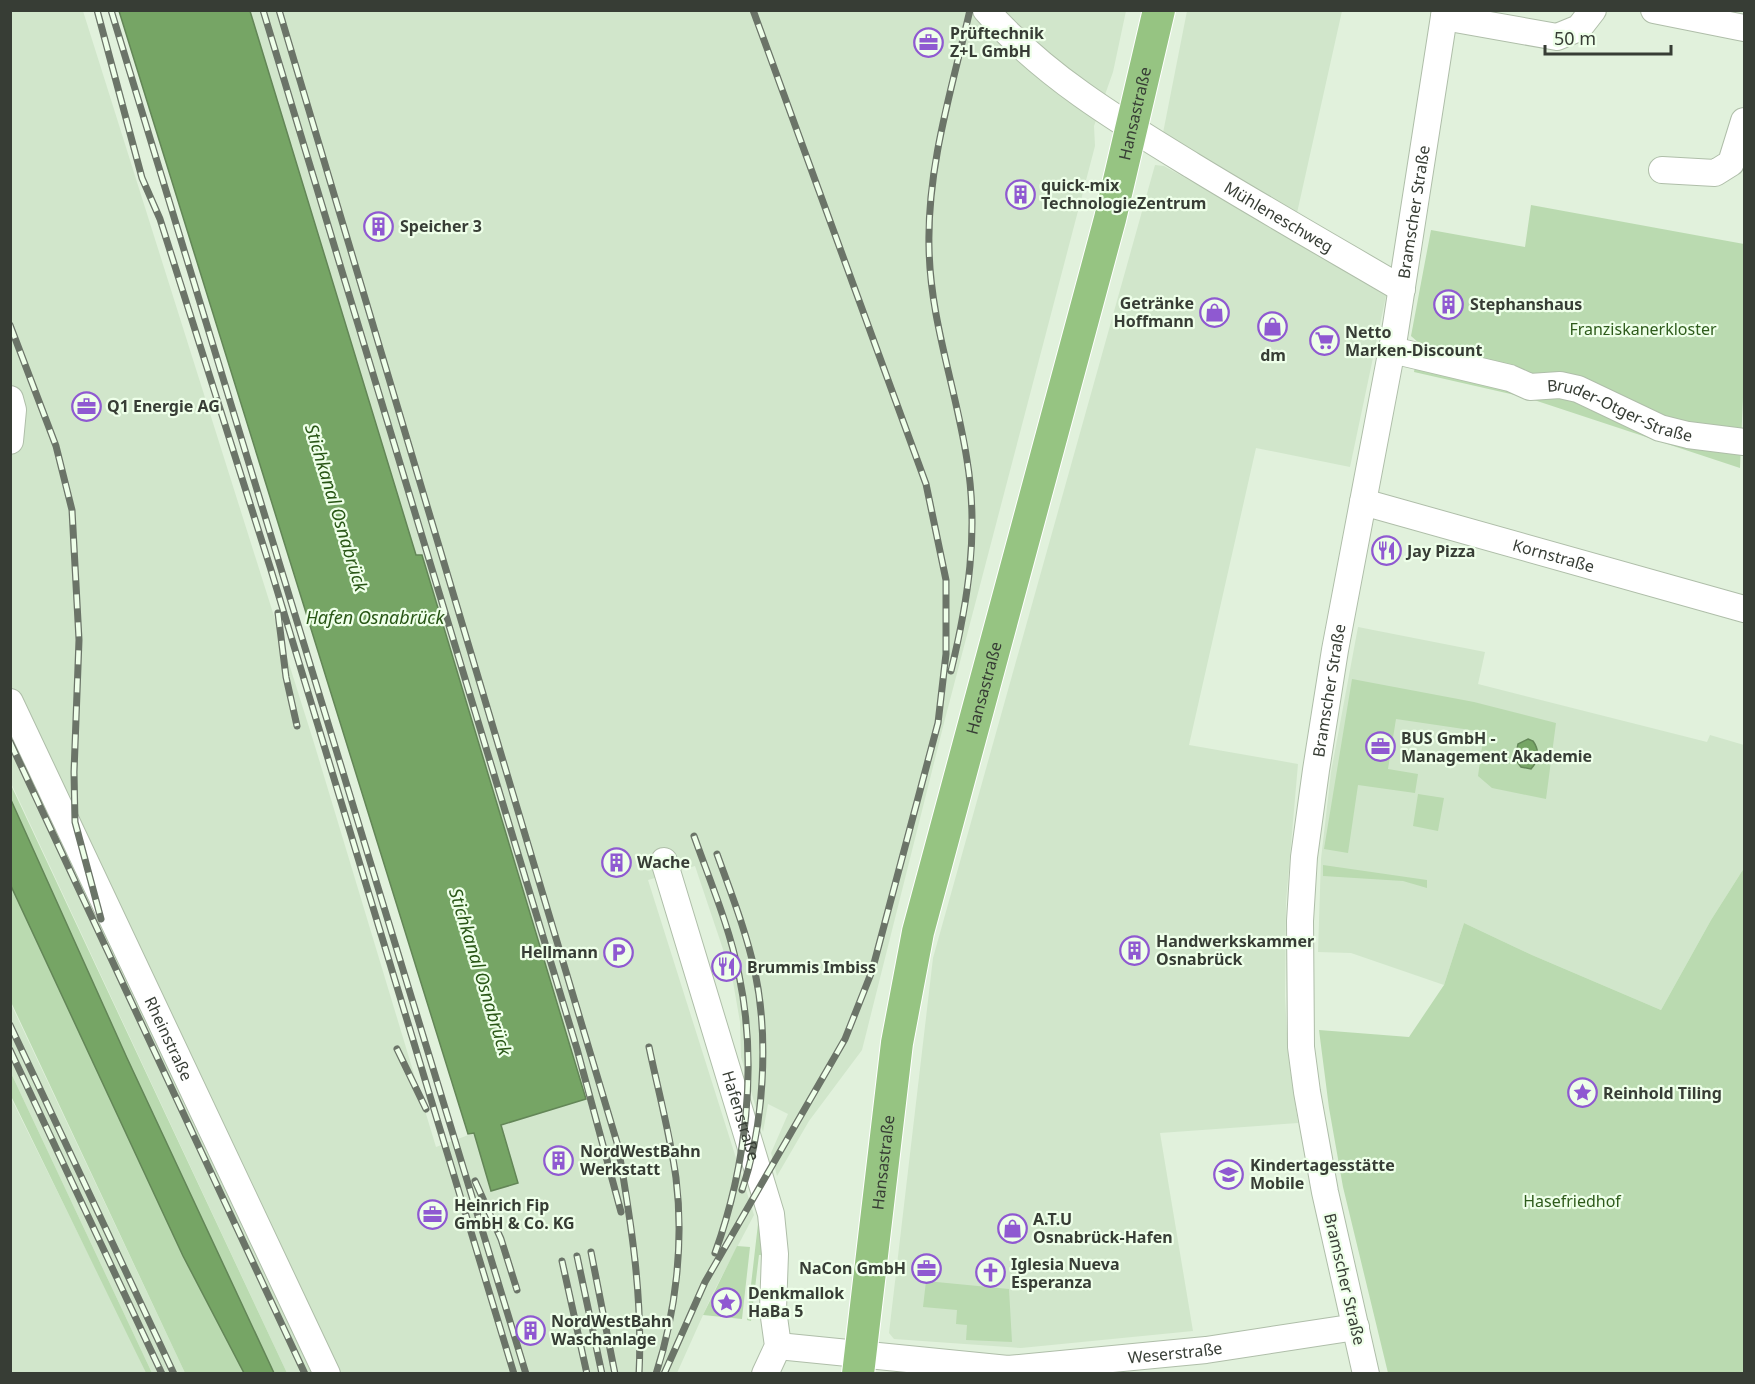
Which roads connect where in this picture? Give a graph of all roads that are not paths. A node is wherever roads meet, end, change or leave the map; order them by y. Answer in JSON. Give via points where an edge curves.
{"nodes":[{"id":1,"x":986,"y":10,"type":"edge"},
{"id":2,"x":1159,"y":10,"type":"edge"},
{"id":3,"x":1593,"y":10,"type":"edge"},
{"id":4,"x":1654,"y":10,"type":"edge"},
{"id":5,"x":1444,"y":14,"type":"edge"},
{"id":6,"x":1744,"y":28,"type":"edge"},
{"id":7,"x":1744,"y":121,"type":"edge"},
{"id":8,"x":1133,"y":130,"type":"junction"},
{"id":9,"x":1662,"y":170,"type":"dead end"},
{"id":10,"x":1402,"y":289,"type":"junction"},
{"id":11,"x":1392,"y":350,"type":"junction"},
{"id":12,"x":10,"y":399,"type":"edge"},
{"id":13,"x":10,"y":441,"type":"edge"},
{"id":14,"x":1744,"y":442,"type":"edge"},
{"id":15,"x":1363,"y":502,"type":"junction"},
{"id":16,"x":1744,"y":609,"type":"edge"},
{"id":17,"x":10,"y":702,"type":"edge"},
{"id":18,"x":664,"y":861,"type":"dead end"},
{"id":19,"x":1356,"y":1327,"type":"junction"},
{"id":20,"x":778,"y":1346,"type":"junction"},
{"id":21,"x":859,"y":1364,"type":"edge"},
{"id":22,"x":327,"y":1374,"type":"edge"},
{"id":23,"x":765,"y":1374,"type":"edge"},
{"id":24,"x":1366,"y":1374,"type":"edge"}],
"edges":[{"from":1,"to":8,"type":"street","name":"Mühleneschweg","via":[[1047,70]]},
{"from":2,"to":8,"type":"main road","name":"Hansastraße"},
{"from":3,"to":5,"type":"street","via":[[1579,28],[1557,37]]},
{"from":4,"to":6,"type":"street"},
{"from":5,"to":10,"type":"street","name":"Bramscher Straße"},
{"from":7,"to":9,"type":"street","via":[[1731,163],[1715,173]]},
{"from":8,"to":10,"type":"street","name":"Mühleneschweg"},
{"from":8,"to":21,"type":"main road","name":"Hansastraße","via":[[918,932],[897,1043]]},
{"from":10,"to":11,"type":"street","name":"Bramscher Straße"},
{"from":11,"to":14,"type":"street","name":"Bruder-Otger-Straße","via":[[1510,378],[1530,387],[1560,385],[1578,389],[1660,428]]},
{"from":11,"to":15,"type":"street","name":"Bramscher Straße"},
{"from":12,"to":13,"type":"street"},
{"from":15,"to":16,"type":"street","name":"Kornstraße"},
{"from":15,"to":19,"type":"street","name":"Bramscher Straße","via":[[1316,770],[1304,857],[1300,950],[1301,1047],[1307,1092]]},
{"from":17,"to":22,"type":"street","name":"Rheinstraße"},
{"from":18,"to":20,"type":"street","name":"Hafenstraße","via":[[771,1214],[776,1254],[773,1310]]},
{"from":19,"to":21,"type":"street","name":"Weserstraße","via":[[1206,1350],[1008,1369]]},
{"from":19,"to":24,"type":"street","name":"Bramscher Straße"},
{"from":20,"to":21,"type":"street","name":"Weserstraße"},
{"from":20,"to":23,"type":"street"}]}
